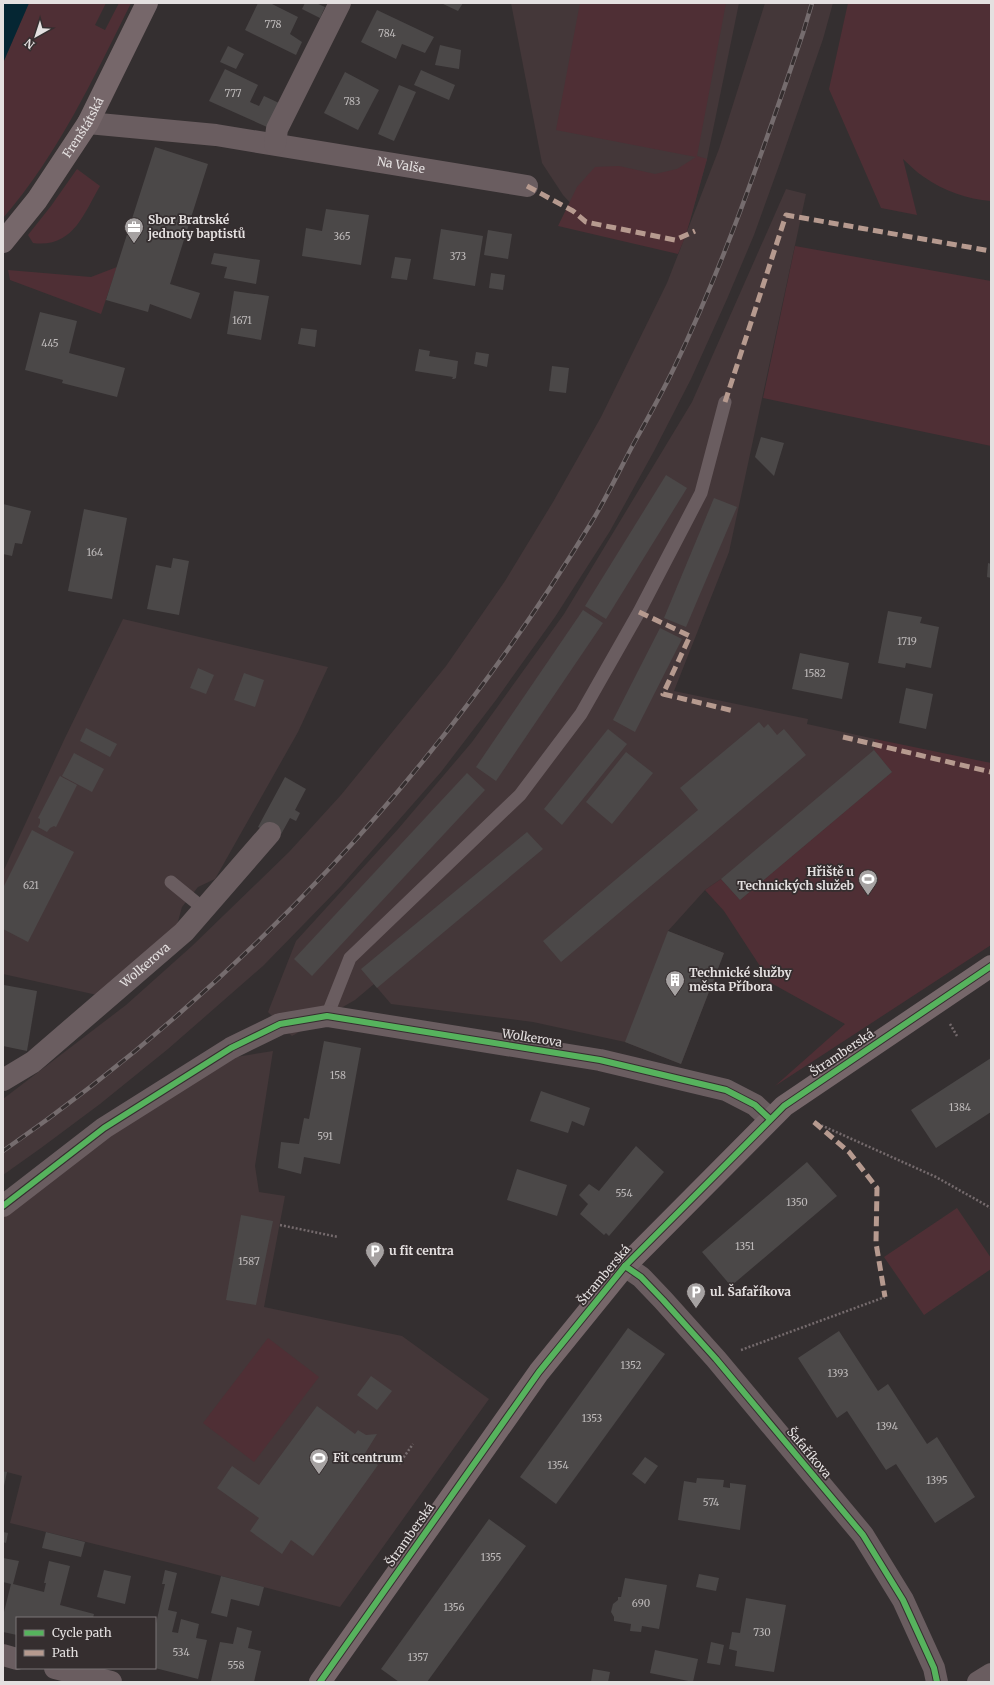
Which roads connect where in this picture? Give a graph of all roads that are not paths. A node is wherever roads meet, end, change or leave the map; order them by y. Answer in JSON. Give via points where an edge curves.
{"nodes":[{"id":1,"x":147,"y":3,"type":"edge"},
{"id":2,"x":340,"y":3,"type":"edge"},
{"id":3,"x":88,"y":124,"type":"junction"},
{"id":4,"x":275,"y":144,"type":"junction"},
{"id":5,"x":527,"y":186,"type":"dead end"},
{"id":6,"x":3,"y":242,"type":"edge"},
{"id":7,"x":725,"y":402,"type":"dead end"},
{"id":8,"x":270,"y":833,"type":"dead end"},
{"id":9,"x":171,"y":882,"type":"dead end"},
{"id":10,"x":204,"y":909,"type":"junction"},
{"id":11,"x":991,"y":966,"type":"edge"},
{"id":12,"x":327,"y":1016,"type":"junction"},
{"id":13,"x":3,"y":1080,"type":"edge"},
{"id":14,"x":770,"y":1120,"type":"junction"},
{"id":15,"x":3,"y":1206,"type":"edge"},
{"id":16,"x":624,"y":1266,"type":"junction"},
{"id":17,"x":3,"y":1655,"type":"edge"},
{"id":18,"x":16,"y":1659,"type":"edge"},
{"id":19,"x":59,"y":1669,"type":"edge"},
{"id":20,"x":991,"y":1674,"type":"edge"},
{"id":21,"x":326,"y":1680,"type":"edge"},
{"id":22,"x":111,"y":1682,"type":"edge"},
{"id":23,"x":937,"y":1682,"type":"edge"},
{"id":24,"x":978,"y":1682,"type":"edge"}],
"edges":[{"from":1,"to":3,"type":"street","name":"Frenštátská"},
{"from":2,"to":4,"type":"street","via":[[278,129]]},
{"from":3,"to":4,"type":"street","name":"Na Valše","via":[[216,135]]},
{"from":3,"to":6,"type":"street","name":"Frenštátská","via":[[37,200]]},
{"from":4,"to":5,"type":"street","name":"Na Valše"},
{"from":7,"to":12,"type":"lane","via":[[701,493],[639,612],[581,714],[520,795],[350,958]]},
{"from":8,"to":10,"type":"street","name":"Wolkerova"},
{"from":9,"to":10,"type":"lane"},
{"from":10,"to":13,"type":"street","name":"Wolkerova","via":[[184,932],[97,1008],[33,1062]]},
{"from":11,"to":14,"type":"street","name":"Štramberská","via":[[784,1106]]},
{"from":12,"to":14,"type":"street","name":"Wolkerova","via":[[600,1060],[726,1090],[755,1105]]},
{"from":12,"to":15,"type":"street","name":"Wolkerova","via":[[280,1024],[231,1048],[104,1128]]},
{"from":14,"to":16,"type":"street","name":"Štramberská"},
{"from":16,"to":21,"type":"street","name":"Štramberská","via":[[539,1372]]},
{"from":16,"to":23,"type":"street","name":"Šafaříkova","via":[[641,1278],[663,1300],[716,1359],[863,1535],[903,1600],[934,1668]]},
{"from":17,"to":18,"type":"street"},
{"from":19,"to":22,"type":"street"},
{"from":20,"to":24,"type":"street"}]}
